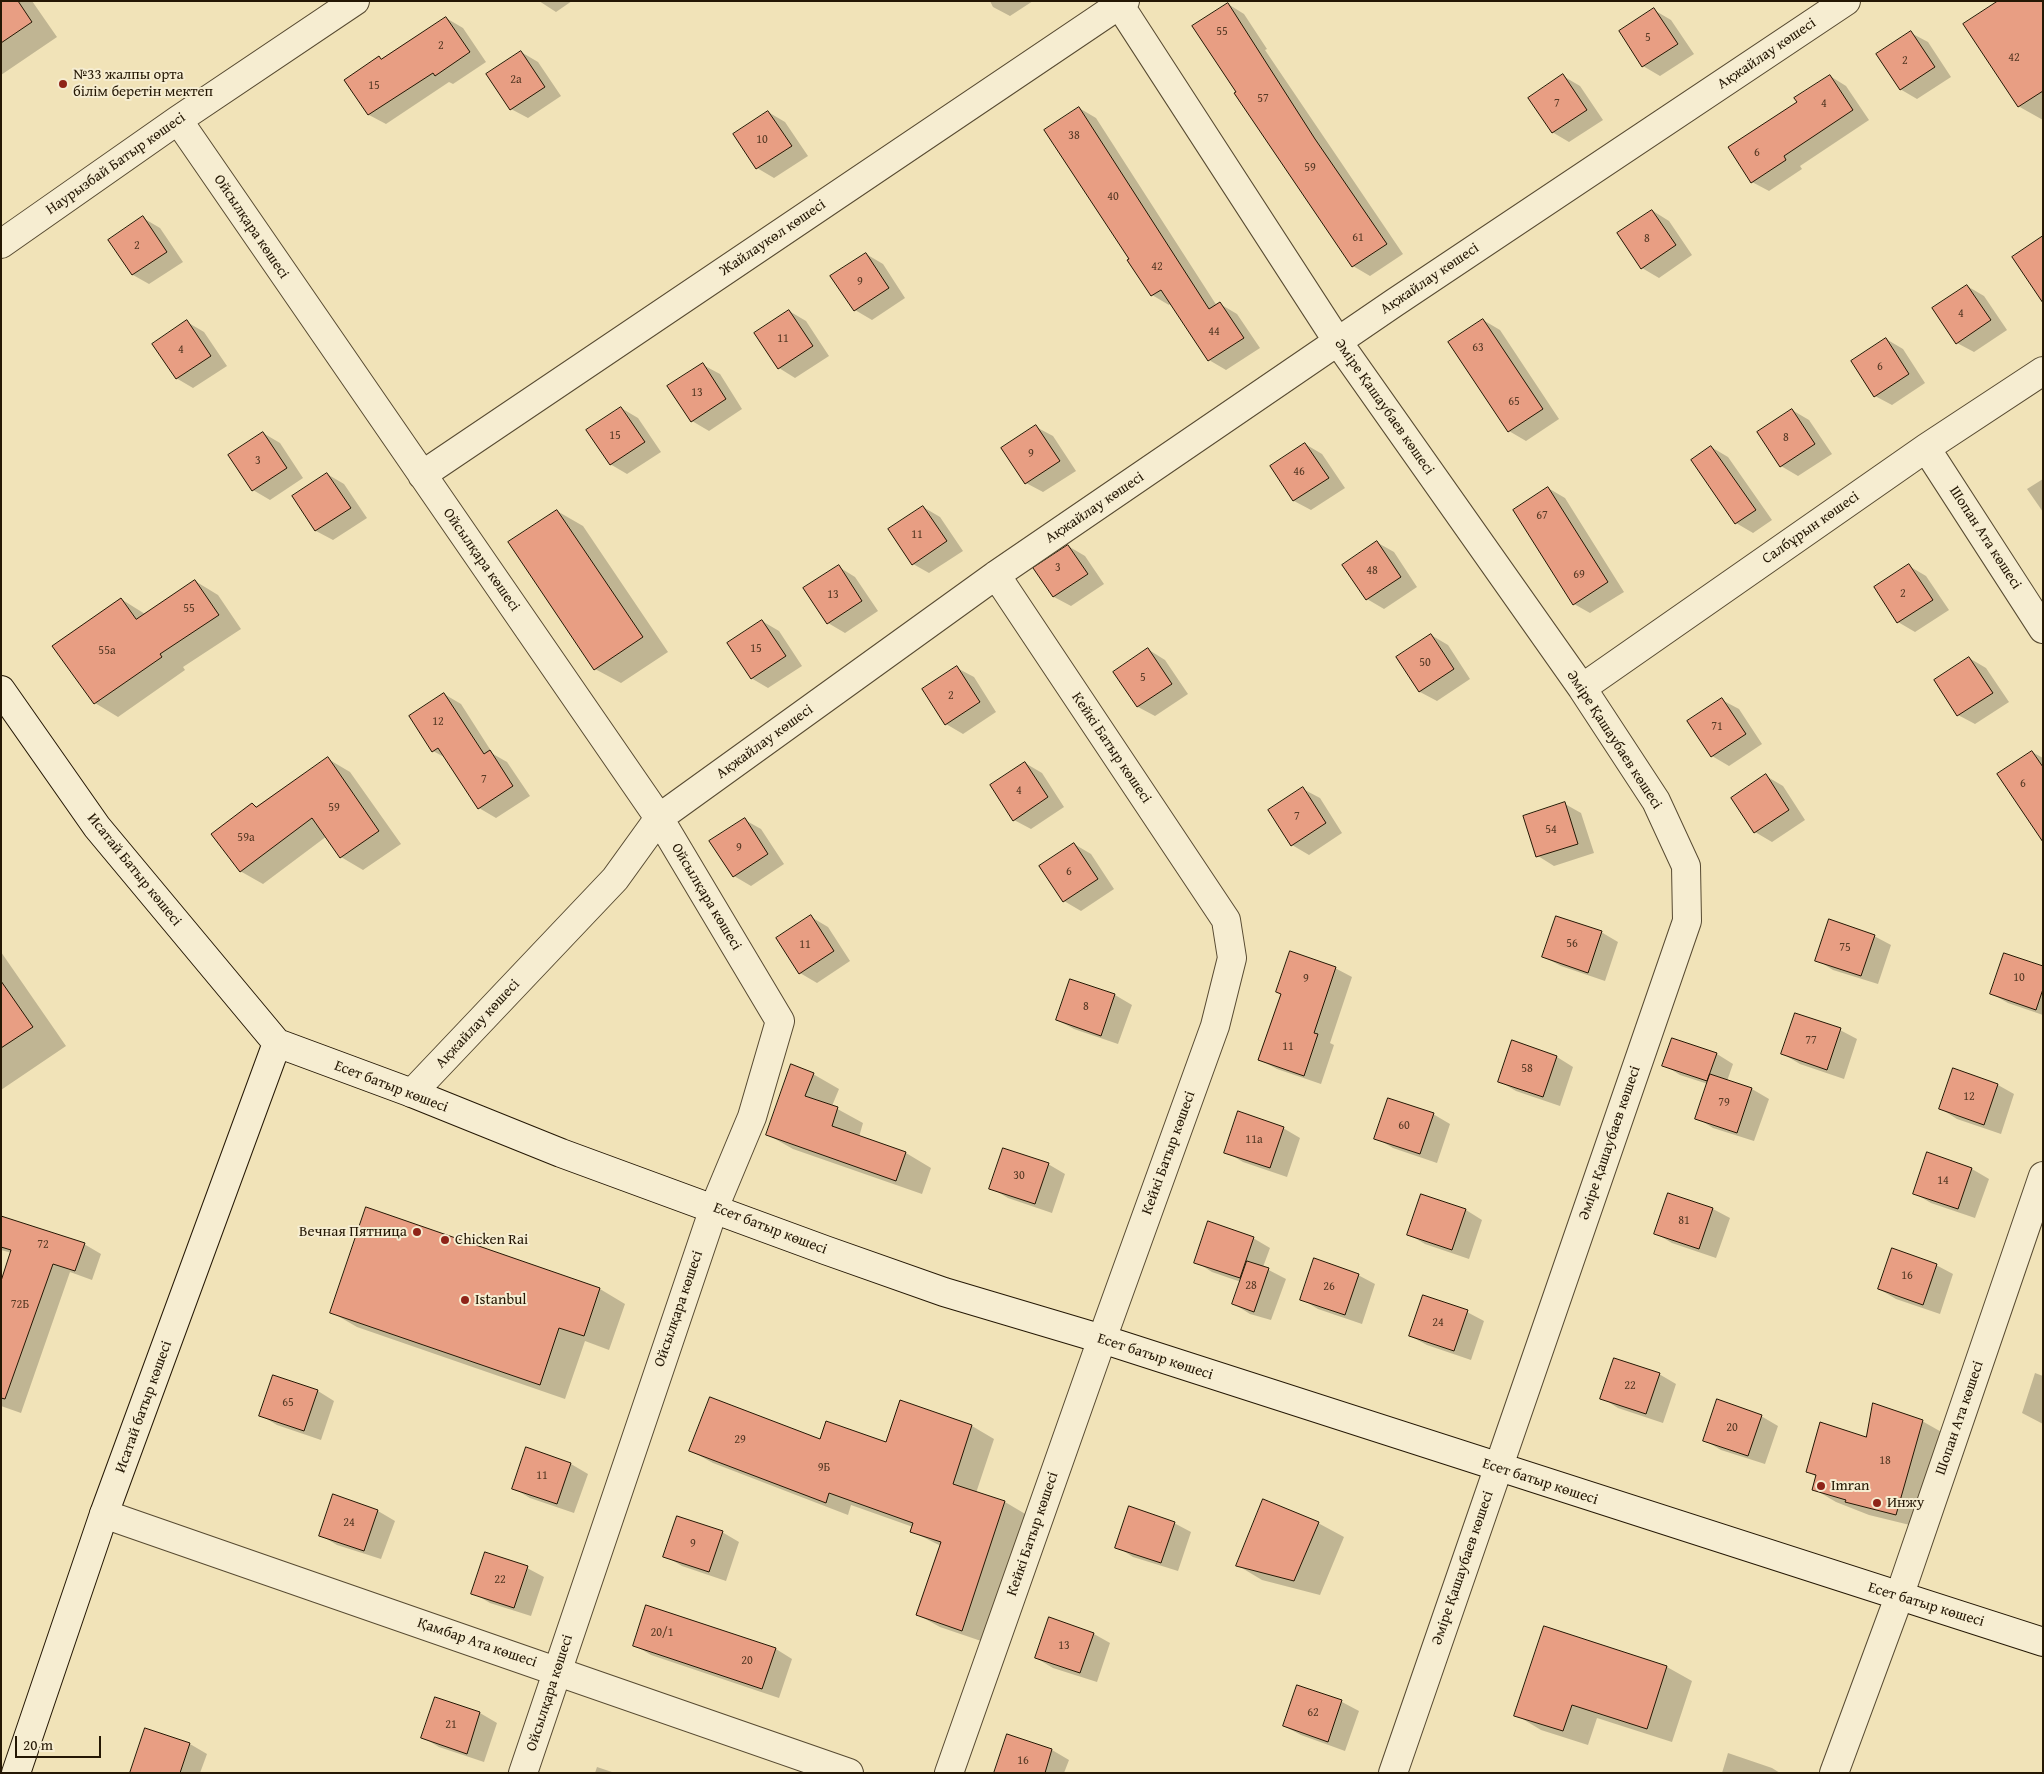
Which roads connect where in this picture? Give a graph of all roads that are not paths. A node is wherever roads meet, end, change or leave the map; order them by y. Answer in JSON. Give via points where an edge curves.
{"nodes":[{"id":1,"x":355,"y":1,"type":"edge"},
{"id":2,"x":1846,"y":1,"type":"edge"},
{"id":3,"x":1120,"y":2,"type":"edge"},
{"id":4,"x":178,"y":120,"type":"junction"},
{"id":5,"x":1,"y":244,"type":"edge"},
{"id":6,"x":1338,"y":342,"type":"junction"},
{"id":7,"x":2043,"y":371,"type":"edge"},
{"id":8,"x":1926,"y":448,"type":"junction"},
{"id":9,"x":422,"y":475,"type":"junction"},
{"id":10,"x":996,"y":575,"type":"junction"},
{"id":11,"x":2043,"y":629,"type":"edge"},
{"id":12,"x":1582,"y":688,"type":"junction"},
{"id":13,"x":1,"y":690,"type":"edge"},
{"id":14,"x":659,"y":818,"type":"junction"},
{"id":15,"x":277,"y":1043,"type":"junction"},
{"id":16,"x":412,"y":1093,"type":"junction"},
{"id":17,"x":2043,"y":1176,"type":"edge"},
{"id":18,"x":714,"y":1208,"type":"junction"},
{"id":19,"x":1102,"y":1339,"type":"junction"},
{"id":20,"x":1498,"y":1468,"type":"junction"},
{"id":21,"x":104,"y":1514,"type":"junction"},
{"id":22,"x":1898,"y":1596,"type":"junction"},
{"id":23,"x":2043,"y":1642,"type":"edge"},
{"id":24,"x":557,"y":1670,"type":"junction"},
{"id":25,"x":16,"y":1773,"type":"edge"},
{"id":26,"x":523,"y":1773,"type":"edge"},
{"id":27,"x":849,"y":1773,"type":"edge"},
{"id":28,"x":949,"y":1773,"type":"edge"},
{"id":29,"x":1393,"y":1773,"type":"edge"},
{"id":30,"x":1834,"y":1773,"type":"edge"}],
"edges":[{"from":1,"to":4,"type":"street","name":"Наурызбай Батыр көшесі"},
{"from":2,"to":6,"type":"street","name":"Ақжайлау көшесі"},
{"from":3,"to":6,"type":"street","name":"Әміре Қашаубаев көшесі"},
{"from":3,"to":9,"type":"street","name":"Жайлаукөл көшесі"},
{"from":4,"to":5,"type":"street","name":"Наурызбай Батыр көшесі"},
{"from":4,"to":9,"type":"street","name":"Ойсылқара көшесі"},
{"from":6,"to":10,"type":"street","name":"Ақжайлау көшесі"},
{"from":6,"to":12,"type":"street","name":"Әміре Қашаубаев көшесі"},
{"from":7,"to":8,"type":"street","name":"Салбұрын көшесі"},
{"from":8,"to":11,"type":"street","name":"Шопан Ата көшесі"},
{"from":8,"to":12,"type":"street","name":"Салбұрын көшесі"},
{"from":9,"to":14,"type":"street","name":"Ойсылқара көшесі"},
{"from":10,"to":14,"type":"street","name":"Ақжайлау көшесі"},
{"from":10,"to":19,"type":"street","name":"Кейкі Батыр көшесі","via":[[1226,920],[1232,958],[1215,1026]]},
{"from":12,"to":20,"type":"street","name":"Әміре Қашаубаев көшесі","via":[[1656,801],[1686,866],[1687,921]]},
{"from":13,"to":15,"type":"street","name":"Исатай Батыр көшесі","via":[[97,828]]},
{"from":14,"to":16,"type":"street","name":"Ақжайлау көшесі","via":[[615,879]]},
{"from":14,"to":18,"type":"street","name":"Ойсылқара көшесі","via":[[780,1021],[752,1117]]},
{"from":15,"to":16,"type":"street","name":"Есет батыр көшесі"},
{"from":15,"to":21,"type":"street","name":"Исатай батыр көшесі"},
{"from":16,"to":18,"type":"street","name":"Есет батыр көшесі","via":[[561,1153]]},
{"from":17,"to":22,"type":"street","name":"Шопан Ата көшесі"},
{"from":18,"to":19,"type":"street","name":"Есет батыр көшесі","via":[[944,1292]]},
{"from":18,"to":24,"type":"street","name":"Ойсылқара көшесі"},
{"from":19,"to":20,"type":"street","name":"Есет батыр көшесі"},
{"from":19,"to":28,"type":"street","name":"Кейкі Батыр көшесі"},
{"from":20,"to":22,"type":"street","name":"Есет батыр көшесі"},
{"from":20,"to":29,"type":"street","name":"Әміре Қашаубаев көшесі"},
{"from":21,"to":24,"type":"street","name":"Қамбар Ата көшесі"},
{"from":21,"to":25,"type":"street","name":"Исатай батыр көшесі"},
{"from":22,"to":23,"type":"street","name":"Есет батыр көшесі"},
{"from":22,"to":30,"type":"street","name":"Шопан Ата көшесі"},
{"from":24,"to":26,"type":"street","name":"Ойсылқара көшесі"},
{"from":24,"to":27,"type":"street","name":"Қамбар Ата көшесі"}]}
